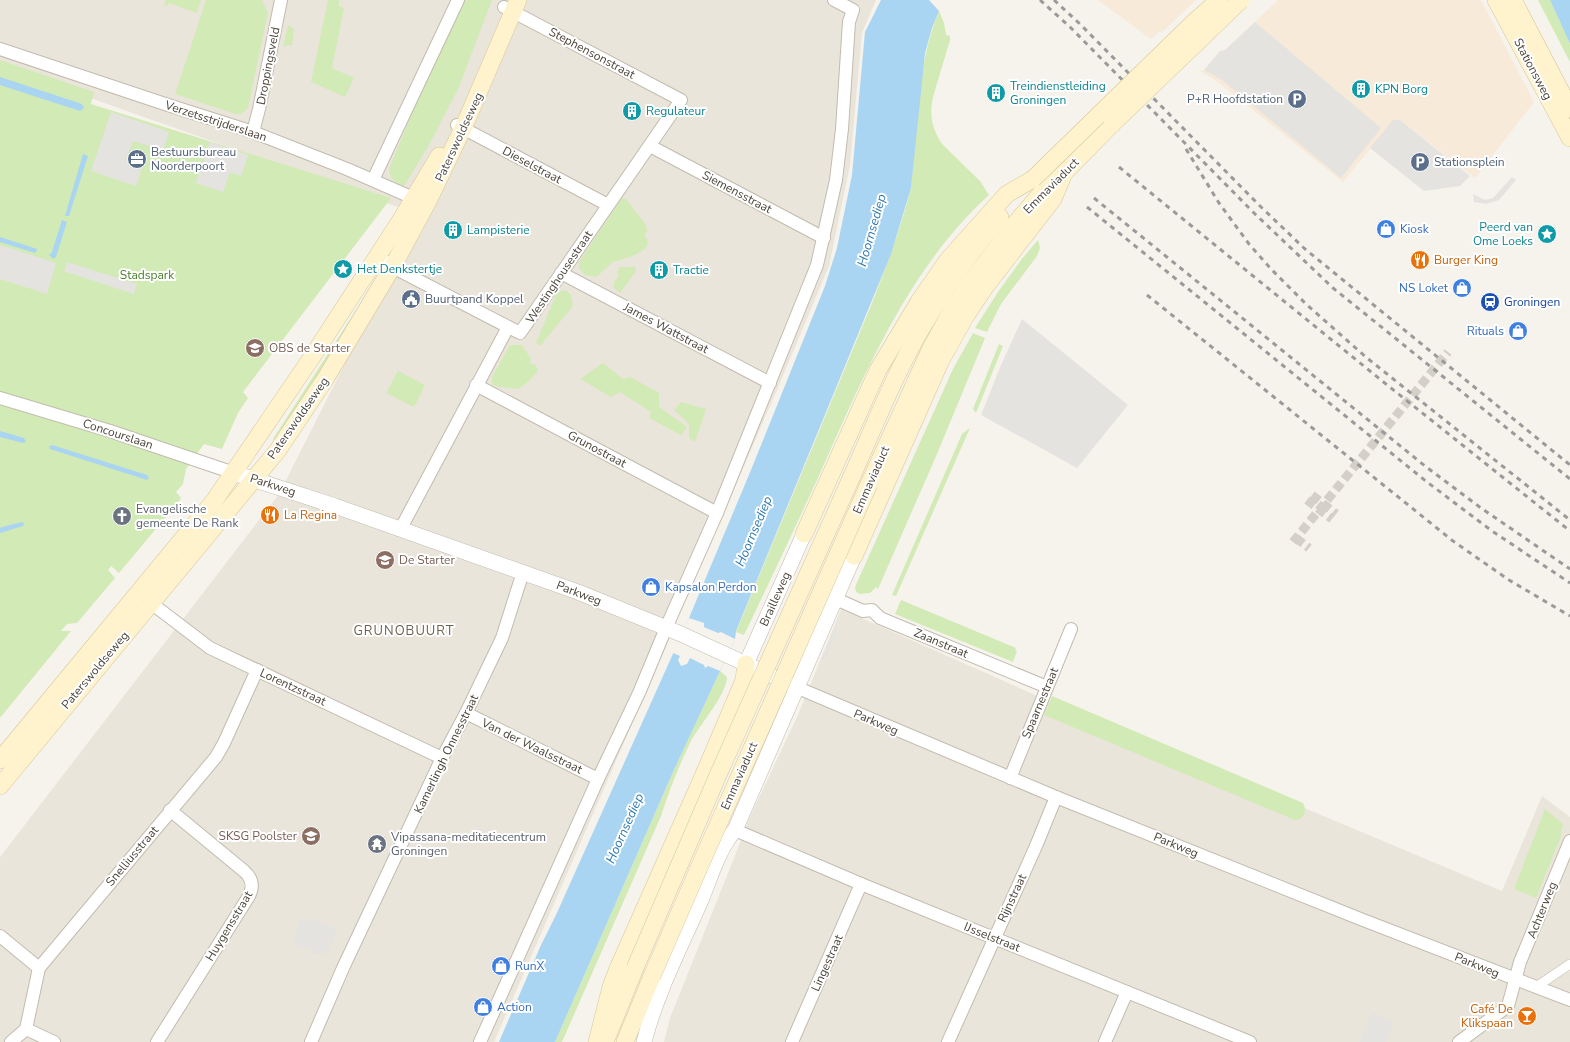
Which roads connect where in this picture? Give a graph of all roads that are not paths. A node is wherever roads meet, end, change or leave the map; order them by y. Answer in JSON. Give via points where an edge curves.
{"nodes":[{"id":1,"x":281,"y":0,"type":"edge"},
{"id":2,"x":458,"y":0,"type":"edge"},
{"id":3,"x":834,"y":0,"type":"edge"},
{"id":4,"x":1219,"y":0,"type":"edge"},
{"id":5,"x":1241,"y":0,"type":"edge"},
{"id":6,"x":1496,"y":0,"type":"edge"},
{"id":7,"x":1513,"y":0,"type":"edge"},
{"id":8,"x":510,"y":5,"type":"edge"},
{"id":9,"x":0,"y":49,"type":"edge"},
{"id":10,"x":681,"y":100,"type":"joint"},
{"id":11,"x":1570,"y":109,"type":"edge"},
{"id":12,"x":460,"y":126,"type":"junction"},
{"id":13,"x":253,"y":132,"type":"junction"},
{"id":14,"x":1570,"y":138,"type":"edge"},
{"id":15,"x":650,"y":146,"type":"junction"},
{"id":16,"x":373,"y":180,"type":"junction"},
{"id":17,"x":420,"y":202,"type":"junction"},
{"id":18,"x":608,"y":205,"type":"junction"},
{"id":19,"x":1008,"y":222,"type":"junction"},
{"id":20,"x":824,"y":238,"type":"junction"},
{"id":21,"x":377,"y":256,"type":"junction"},
{"id":22,"x":393,"y":266,"type":"junction"},
{"id":23,"x":561,"y":273,"type":"junction"},
{"id":24,"x":508,"y":327,"type":"junction"},
{"id":25,"x":770,"y":383,"type":"junction"},
{"id":26,"x":476,"y":385,"type":"junction"},
{"id":27,"x":0,"y":398,"type":"edge"},
{"id":28,"x":234,"y":473,"type":"junction"},
{"id":29,"x":254,"y":479,"type":"junction"},
{"id":30,"x":717,"y":513,"type":"junction"},
{"id":31,"x":400,"y":530,"type":"junction"},
{"id":32,"x":804,"y":534,"type":"joint"},
{"id":33,"x":854,"y":556,"type":"joint"},
{"id":34,"x":523,"y":572,"type":"junction"},
{"id":35,"x":836,"y":599,"type":"junction"},
{"id":36,"x":151,"y":603,"type":"junction"},
{"id":37,"x":666,"y":628,"type":"junction"},
{"id":38,"x":1071,"y":629,"type":"dead end"},
{"id":39,"x":746,"y":664,"type":"junction"},
{"id":40,"x":257,"y":670,"type":"junction"},
{"id":41,"x":1047,"y":687,"type":"junction"},
{"id":42,"x":798,"y":688,"type":"junction"},
{"id":43,"x":466,"y":713,"type":"junction"},
{"id":44,"x":442,"y":758,"type":"junction"},
{"id":45,"x":0,"y":760,"type":"edge"},
{"id":46,"x":1010,"y":778,"type":"junction"},
{"id":47,"x":598,"y":779,"type":"junction"},
{"id":48,"x":0,"y":786,"type":"edge"},
{"id":49,"x":1056,"y":797,"type":"junction"},
{"id":50,"x":170,"y":810,"type":"junction"},
{"id":51,"x":735,"y":830,"type":"junction"},
{"id":52,"x":1570,"y":841,"type":"edge"},
{"id":53,"x":861,"y":884,"type":"junction"},
{"id":54,"x":0,"y":936,"type":"edge"},
{"id":55,"x":994,"y":938,"type":"junction"},
{"id":56,"x":1570,"y":964,"type":"edge"},
{"id":57,"x":39,"y":968,"type":"junction"},
{"id":58,"x":1515,"y":980,"type":"junction"},
{"id":59,"x":1536,"y":987,"type":"junction"},
{"id":60,"x":1127,"y":992,"type":"junction"},
{"id":61,"x":1570,"y":1000,"type":"edge"},
{"id":62,"x":26,"y":1029,"type":"junction"},
{"id":63,"x":12,"y":1042,"type":"edge"},
{"id":64,"x":54,"y":1042,"type":"edge"},
{"id":65,"x":157,"y":1042,"type":"edge"},
{"id":66,"x":311,"y":1042,"type":"edge"},
{"id":67,"x":480,"y":1042,"type":"edge"},
{"id":68,"x":597,"y":1042,"type":"edge"},
{"id":69,"x":605,"y":1042,"type":"edge"},
{"id":70,"x":625,"y":1042,"type":"edge"},
{"id":71,"x":644,"y":1042,"type":"edge"},
{"id":72,"x":792,"y":1042,"type":"edge"},
{"id":73,"x":948,"y":1042,"type":"edge"},
{"id":74,"x":1104,"y":1042,"type":"edge"},
{"id":75,"x":1250,"y":1042,"type":"edge"},
{"id":76,"x":1459,"y":1042,"type":"edge"}],
"edges":[{"from":1,"to":13,"type":"street","name":"Droppingsveld"},
{"from":2,"to":16,"type":"street"},
{"from":3,"to":20,"type":"street","via":[[853,10],[849,22],[836,180]]},
{"from":4,"to":19,"type":"main road","name":"Emmaviaduct","bridge":true,"via":[[1033,179]]},
{"from":5,"to":19,"type":"main road","name":"Emmaviaduct","bridge":true,"via":[[1063,174]]},
{"from":6,"to":14,"type":"main road","name":"Stationsweg"},
{"from":7,"to":11,"type":"main road","name":"Stationsweg"},
{"from":8,"to":10,"type":"street","name":"Stephensonstraat"},
{"from":8,"to":12,"type":"main road","name":"Paterswoldseweg"},
{"from":9,"to":13,"type":"street","name":"Verzetsstrijderslaan"},
{"from":10,"to":15,"type":"street","name":"Westinghousestraat"},
{"from":12,"to":17,"type":"main road","name":"Paterswoldseweg"},
{"from":12,"to":18,"type":"street","name":"Dieselstraat"},
{"from":13,"to":16,"type":"street","name":"Verzetsstrijderslaan"},
{"from":15,"to":18,"type":"street","name":"Westinghousestraat"},
{"from":15,"to":20,"type":"street","name":"Siemensstraat"},
{"from":16,"to":17,"type":"street","name":"Verzetsstrijderslaan"},
{"from":17,"to":21,"type":"main road","name":"Paterswoldseweg"},
{"from":17,"to":22,"type":"main road","name":"Paterswoldseweg"},
{"from":18,"to":23,"type":"street","name":"Westinghousestraat"},
{"from":19,"to":32,"type":"main road","via":[[947,261],[908,318],[875,376]]},
{"from":19,"to":33,"type":"main road","via":[[985,287],[940,362]]},
{"from":19,"to":69,"type":"main road","name":"Emmaviaduct","bridge":true,"via":[[981,240],[944,291],[920,331],[718,775]]},
{"from":19,"to":70,"type":"main road","name":"Emmaviaduct","bridge":true,"via":[[928,355],[705,854]]},
{"from":20,"to":25,"type":"street","via":[[818,265]]},
{"from":21,"to":22,"type":"street"},
{"from":21,"to":28,"type":"main road","name":"Paterswoldseweg"},
{"from":22,"to":24,"type":"street"},
{"from":22,"to":29,"type":"main road","name":"Paterswoldseweg","via":[[324,381],[278,450]]},
{"from":23,"to":24,"type":"street","name":"Westinghousestraat","via":[[520,333]]},
{"from":23,"to":25,"type":"street","name":"James Wattstraat"},
{"from":24,"to":26,"type":"street","name":"Westinghousestraat"},
{"from":25,"to":30,"type":"street"},
{"from":26,"to":30,"type":"street","name":"Grunostraat"},
{"from":26,"to":31,"type":"street","name":"Westinghousestraat"},
{"from":27,"to":28,"type":"street","name":"Concourslaan","via":[[110,431]]},
{"from":28,"to":29,"type":"street","name":"Parkweg"},
{"from":28,"to":45,"type":"main road","name":"Paterswoldseweg","via":[[214,501]]},
{"from":29,"to":31,"type":"street","name":"Parkweg"},
{"from":29,"to":36,"type":"main road","name":"Paterswoldseweg"},
{"from":30,"to":37,"type":"street"},
{"from":31,"to":34,"type":"street","name":"Parkweg"},
{"from":32,"to":39,"type":"street","name":"Brailleweg"},
{"from":33,"to":35,"type":"street"},
{"from":34,"to":37,"type":"street","name":"Parkweg"},
{"from":34,"to":43,"type":"street","name":"Kamerlingh Onnesstraat","via":[[502,638]]},
{"from":35,"to":41,"type":"street","name":"Zaanstraat","via":[[863,610],[872,610],[880,618]]},
{"from":35,"to":42,"type":"street"},
{"from":36,"to":40,"type":"street","name":"Lorentzstraat","via":[[210,648]]},
{"from":36,"to":48,"type":"main road","name":"Paterswoldseweg"},
{"from":37,"to":39,"type":"street","name":"Parkweg"},
{"from":37,"to":47,"type":"street","via":[[639,693]]},
{"from":38,"to":41,"type":"street","name":"Spaarnestraat"},
{"from":39,"to":42,"type":"street","name":"Parkweg"},
{"from":39,"to":68,"type":"main road","via":[[744,680],[610,987]]},
{"from":40,"to":44,"type":"street","name":"Lorentzstraat"},
{"from":40,"to":50,"type":"street","name":"Snelliusstraat","via":[[216,757]]},
{"from":41,"to":46,"type":"street","name":"Spaarnestraat"},
{"from":42,"to":46,"type":"street","name":"Parkweg"},
{"from":42,"to":51,"type":"street"},
{"from":43,"to":44,"type":"street","name":"Kamerlingh Onnesstraat"},
{"from":43,"to":47,"type":"street","name":"Van der Waalsstraat"},
{"from":44,"to":66,"type":"street","name":"Kamerlingh Onnesstraat"},
{"from":46,"to":49,"type":"street","name":"Parkweg"},
{"from":47,"to":67,"type":"street"},
{"from":49,"to":55,"type":"street","name":"Rijnstraat"},
{"from":49,"to":58,"type":"street","name":"Parkweg"},
{"from":50,"to":57,"type":"street","name":"Snelliusstraat"},
{"from":50,"to":65,"type":"street","name":"Huygensstraat","via":[[249,875],[252,886],[249,896]]},
{"from":51,"to":53,"type":"street","name":"IJsselstraat"},
{"from":51,"to":71,"type":"street","via":[[728,838],[654,1008]]},
{"from":52,"to":58,"type":"street","name":"Achterweg"},
{"from":53,"to":55,"type":"street","name":"IJsselstraat"},
{"from":53,"to":72,"type":"street","name":"Lingestraat"},
{"from":54,"to":57,"type":"street"},
{"from":55,"to":60,"type":"street","name":"IJsselstraat"},
{"from":55,"to":73,"type":"street","name":"Rijnstraat"},
{"from":56,"to":59,"type":"street"},
{"from":57,"to":62,"type":"street","name":"Snelliusstraat"},
{"from":58,"to":59,"type":"street","name":"Parkweg"},
{"from":58,"to":76,"type":"street","name":"Achterweg","via":[[1508,1006]]},
{"from":59,"to":61,"type":"street","name":"Parkweg"},
{"from":60,"to":74,"type":"street"},
{"from":60,"to":75,"type":"street","name":"IJsselstraat"},
{"from":62,"to":63,"type":"street"},
{"from":62,"to":64,"type":"street"}]}
